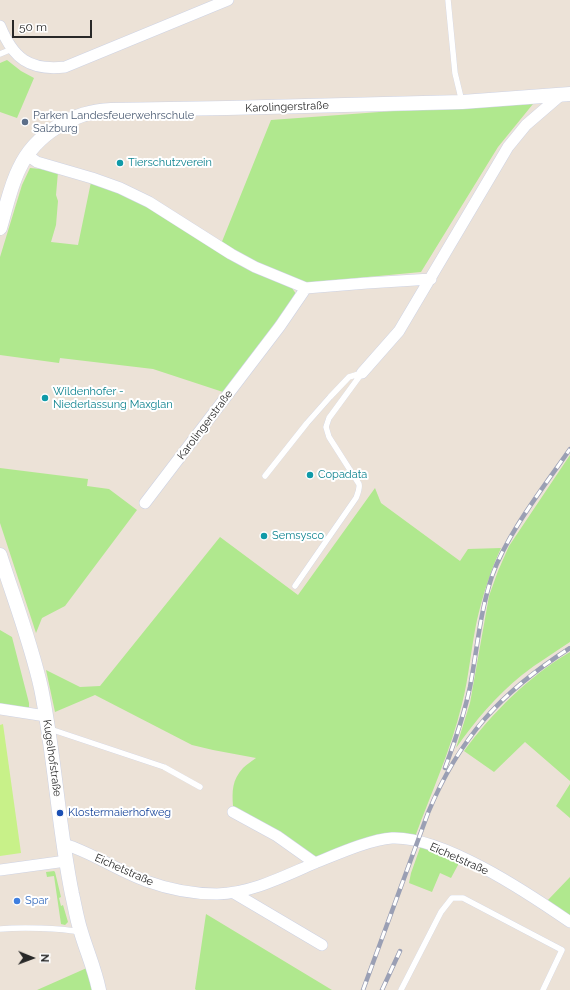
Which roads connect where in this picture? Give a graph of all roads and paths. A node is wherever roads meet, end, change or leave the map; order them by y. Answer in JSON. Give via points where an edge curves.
{"nodes":[{"id":1,"x":228,"y":0,"type":"edge"},
{"id":2,"x":448,"y":0,"type":"edge"},
{"id":3,"x":0,"y":26,"type":"edge"},
{"id":4,"x":12,"y":49,"type":"junction"},
{"id":5,"x":0,"y":54,"type":"edge"},
{"id":6,"x":566,"y":94,"type":"edge"},
{"id":7,"x":462,"y":102,"type":"junction"},
{"id":8,"x":27,"y":155,"type":"junction"},
{"id":9,"x":0,"y":228,"type":"edge"},
{"id":10,"x":431,"y":279,"type":"junction"},
{"id":11,"x":306,"y":288,"type":"junction"},
{"id":12,"x":362,"y":373,"type":"junction"},
{"id":13,"x":266,"y":476,"type":"dead end"},
{"id":14,"x":145,"y":503,"type":"dead end"},
{"id":15,"x":0,"y":555,"type":"edge"},
{"id":16,"x":295,"y":586,"type":"dead end"},
{"id":17,"x":0,"y":709,"type":"edge"},
{"id":18,"x":47,"y":722,"type":"junction"},
{"id":19,"x":200,"y":787,"type":"dead end"},
{"id":20,"x":234,"y":812,"type":"dead end"},
{"id":21,"x":64,"y":844,"type":"junction"},
{"id":22,"x":66,"y":861,"type":"junction"},
{"id":23,"x":315,"y":863,"type":"junction"},
{"id":24,"x":0,"y":870,"type":"edge"},
{"id":25,"x":234,"y":893,"type":"junction"},
{"id":26,"x":570,"y":922,"type":"edge"},
{"id":27,"x":0,"y":929,"type":"edge"},
{"id":28,"x":81,"y":932,"type":"junction"},
{"id":29,"x":322,"y":945,"type":"dead end"},
{"id":30,"x":100,"y":990,"type":"edge"},
{"id":31,"x":401,"y":990,"type":"edge"},
{"id":32,"x":543,"y":990,"type":"edge"}],
"edges":[{"from":1,"to":4,"type":"street","via":[[65,66],[41,67],[20,58]]},
{"from":2,"to":7,"type":"lane","via":[[455,73]]},
{"from":3,"to":4,"type":"street"},
{"from":4,"to":5,"type":"lane"},
{"from":6,"to":7,"type":"street","name":"Karolingerstraße"},
{"from":6,"to":10,"type":"street","name":"Karolingerstraße","via":[[526,125],[508,147]]},
{"from":7,"to":8,"type":"street","name":"Karolingerstraße","via":[[101,110],[81,115],[60,125]]},
{"from":8,"to":9,"type":"street","name":"Karolingerstraße","via":[[14,180]]},
{"from":8,"to":11,"type":"street","via":[[38,162],[120,188],[149,202],[255,267]]},
{"from":10,"to":11,"type":"street"},
{"from":10,"to":12,"type":"street","name":"Karolingerstraße","via":[[400,331]]},
{"from":11,"to":14,"type":"street","name":"Karolingerstraße"},
{"from":12,"to":13,"type":"lane","name":"Karolingerstraße","via":[[350,377],[330,397]]},
{"from":12,"to":16,"type":"lane","name":"Karolingerstraße","via":[[328,418],[326,427],[329,437],[360,488],[356,498]]},
{"from":15,"to":18,"type":"street","name":"Kugelhofstraße","via":[[31,651]]},
{"from":17,"to":18,"type":"street"},
{"from":18,"to":19,"type":"lane","via":[[164,767]]},
{"from":18,"to":21,"type":"street","name":"Kugelhofstraße"},
{"from":20,"to":23,"type":"street","via":[[277,836]]},
{"from":21,"to":22,"type":"street","name":"Kugelhofstraße"},
{"from":21,"to":25,"type":"street","name":"Eichetstraße","via":[[79,848],[145,881],[164,887],[216,894]]},
{"from":22,"to":24,"type":"street"},
{"from":22,"to":28,"type":"street","name":"Kugelhofstraße"},
{"from":23,"to":25,"type":"street","name":"Eichetstraße","via":[[277,880]]},
{"from":23,"to":26,"type":"street","name":"Eichetstraße","via":[[383,839],[406,838],[451,853],[494,874]]},
{"from":25,"to":29,"type":"street"},
{"from":27,"to":28,"type":"lane"},
{"from":28,"to":30,"type":"street","name":"Kugelhofstraße","via":[[96,971]]},
{"from":31,"to":32,"type":"lane","via":[[441,912],[452,898],[463,898],[562,950]]}]}
